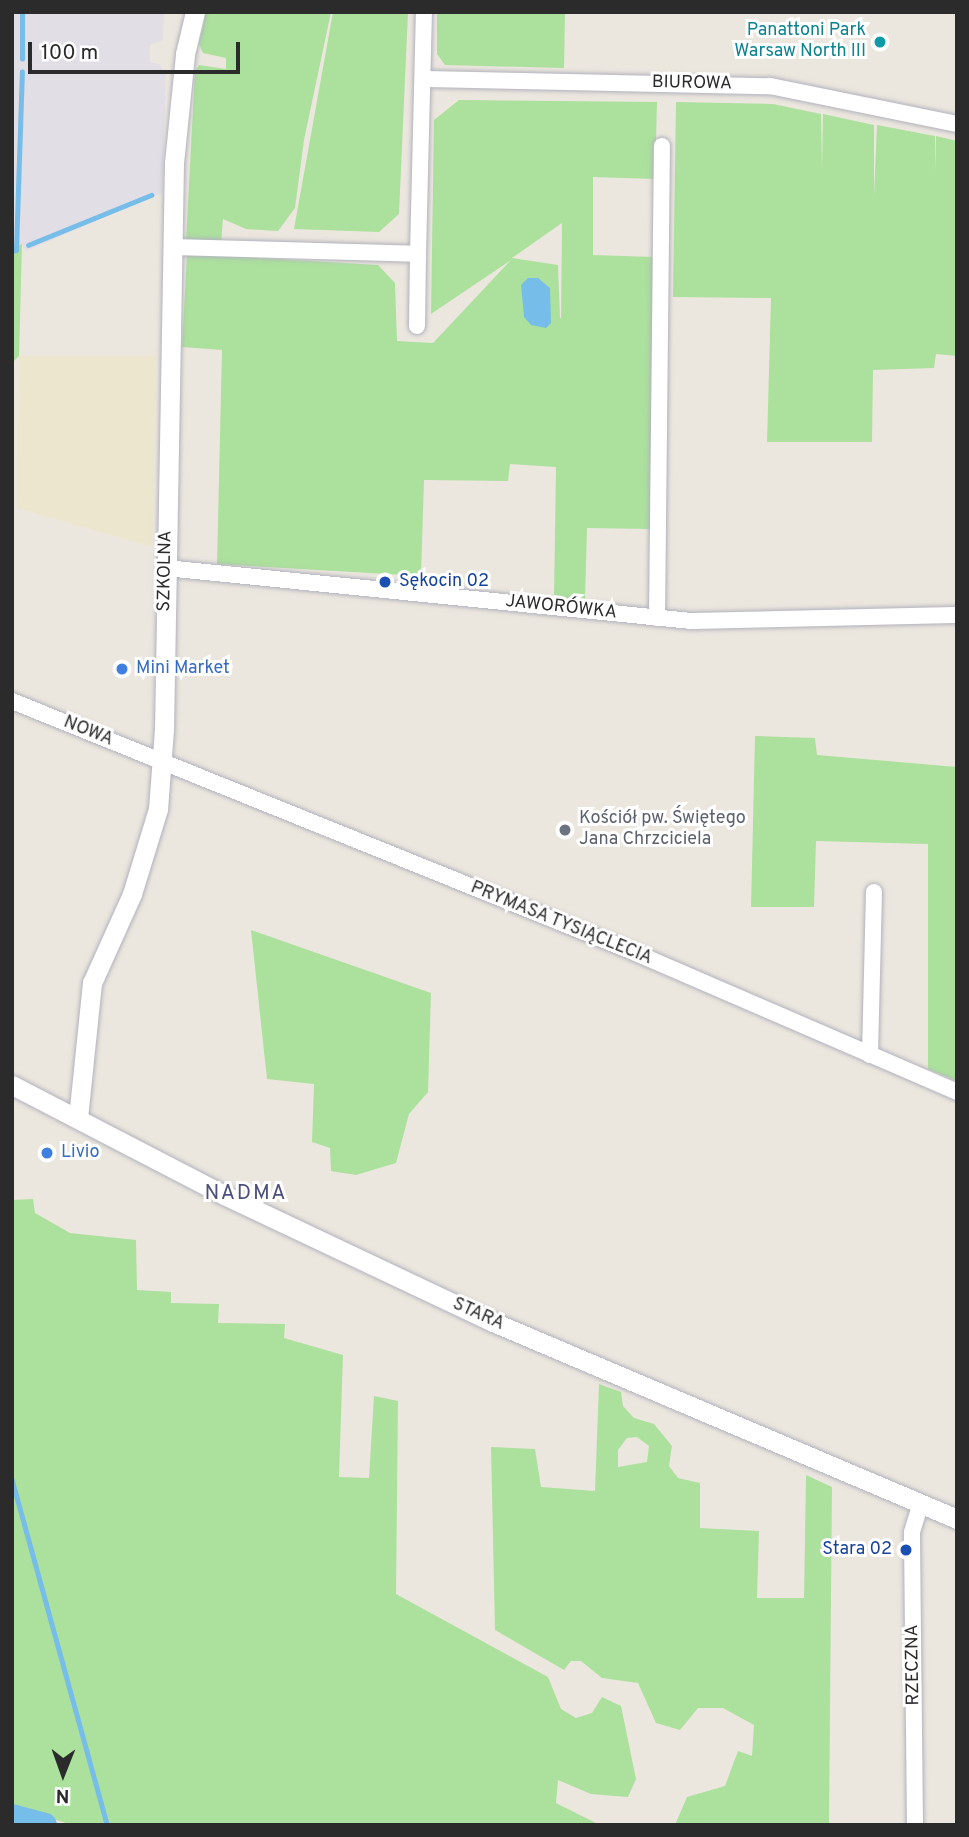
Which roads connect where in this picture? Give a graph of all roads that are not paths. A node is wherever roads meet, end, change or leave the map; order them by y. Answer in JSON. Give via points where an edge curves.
{"nodes":[{"id":1,"x":195,"y":12,"type":"edge"},
{"id":2,"x":424,"y":12,"type":"edge"},
{"id":3,"x":423,"y":79,"type":"junction"},
{"id":4,"x":957,"y":124,"type":"edge"},
{"id":5,"x":662,"y":146,"type":"dead end"},
{"id":6,"x":172,"y":247,"type":"junction"},
{"id":7,"x":418,"y":254,"type":"junction"},
{"id":8,"x":416,"y":326,"type":"dead end"},
{"id":9,"x":166,"y":568,"type":"junction"},
{"id":10,"x":957,"y":615,"type":"edge"},
{"id":11,"x":657,"y":618,"type":"junction"},
{"id":12,"x":12,"y":701,"type":"edge"},
{"id":13,"x":163,"y":763,"type":"junction"},
{"id":14,"x":874,"y":891,"type":"dead end"},
{"id":15,"x":870,"y":1055,"type":"junction"},
{"id":16,"x":12,"y":1085,"type":"edge"},
{"id":17,"x":957,"y":1092,"type":"edge"},
{"id":18,"x":78,"y":1118,"type":"junction"},
{"id":19,"x":920,"y":1506,"type":"junction"},
{"id":20,"x":957,"y":1518,"type":"edge"},
{"id":21,"x":915,"y":1825,"type":"edge"}],
"edges":[{"from":1,"to":6,"type":"street","name":"SZKOLNA","via":[[178,115]]},
{"from":2,"to":3,"type":"street"},
{"from":3,"to":4,"type":"street","name":"BIUROWA","via":[[770,86]]},
{"from":3,"to":7,"type":"street"},
{"from":5,"to":11,"type":"street"},
{"from":6,"to":7,"type":"street"},
{"from":6,"to":9,"type":"street","name":"SZKOLNA"},
{"from":7,"to":8,"type":"street"},
{"from":9,"to":11,"type":"street","name":"JAWORÓWKA"},
{"from":9,"to":13,"type":"street","name":"SZKOLNA"},
{"from":10,"to":11,"type":"street","name":"JAWORÓWKA","via":[[758,622]]},
{"from":12,"to":13,"type":"street","name":"NOWA"},
{"from":13,"to":15,"type":"street","name":"PRYMASA TYSIĄCLECIA","via":[[636,953]]},
{"from":13,"to":18,"type":"street","name":"SZKOLNA","via":[[159,809],[144,862],[92,983]]},
{"from":14,"to":15,"type":"street"},
{"from":15,"to":17,"type":"street","name":"PRYMASA TYSIĄCLECIA"},
{"from":16,"to":18,"type":"street","name":"STARA"},
{"from":18,"to":19,"type":"street","name":"STARA","via":[[224,1195],[493,1322]]},
{"from":19,"to":20,"type":"street","name":"STARA"},
{"from":19,"to":21,"type":"street","name":"RZECZNA","via":[[912,1532]]}]}
